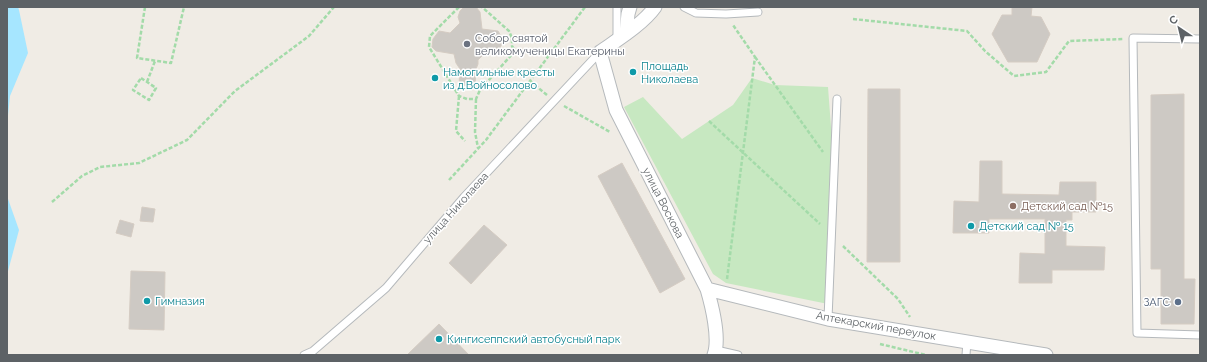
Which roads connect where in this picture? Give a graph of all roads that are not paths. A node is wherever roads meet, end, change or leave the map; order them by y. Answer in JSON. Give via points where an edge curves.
{"nodes":[{"id":1,"x":617,"y":7,"type":"edge"},
{"id":2,"x":630,"y":7,"type":"edge"},
{"id":3,"x":655,"y":7,"type":"edge"},
{"id":4,"x":684,"y":7,"type":"edge"},
{"id":5,"x":758,"y":12,"type":"dead end"},
{"id":6,"x":621,"y":38,"type":"junction"},
{"id":7,"x":1200,"y":39,"type":"edge"},
{"id":8,"x":600,"y":52,"type":"junction"},
{"id":9,"x":837,"y":99,"type":"dead end"},
{"id":10,"x":707,"y":289,"type":"junction"},
{"id":11,"x":828,"y":319,"type":"junction"},
{"id":12,"x":1200,"y":335,"type":"edge"},
{"id":13,"x":967,"y":342,"type":"junction"},
{"id":14,"x":715,"y":352,"type":"edge"},
{"id":15,"x":304,"y":355,"type":"edge"},
{"id":16,"x":738,"y":355,"type":"edge"},
{"id":17,"x":966,"y":355,"type":"edge"},
{"id":18,"x":1046,"y":355,"type":"edge"}],
"edges":[{"from":1,"to":6,"type":"lane"},
{"from":2,"to":6,"type":"street"},
{"from":3,"to":6,"type":"street"},
{"from":4,"to":5,"type":"lane","via":[[696,13]]},
{"from":6,"to":8,"type":"street"},
{"from":7,"to":12,"type":"lane","via":[[1133,38],[1136,333]]},
{"from":8,"to":10,"type":"street","name":"улица Воскова","via":[[616,110]]},
{"from":8,"to":15,"type":"lane","name":"улица Николаева","via":[[464,197],[386,288],[313,351]]},
{"from":9,"to":11,"type":"lane"},
{"from":10,"to":11,"type":"street","name":"Аптекарский переулок"},
{"from":10,"to":14,"type":"street","name":"улица Воскова","via":[[715,320]]},
{"from":11,"to":13,"type":"street","name":"Аптекарский переулок"},
{"from":13,"to":17,"type":"lane"},
{"from":13,"to":18,"type":"street","name":"Аптекарский переулок"},
{"from":14,"to":16,"type":"lane"}]}
